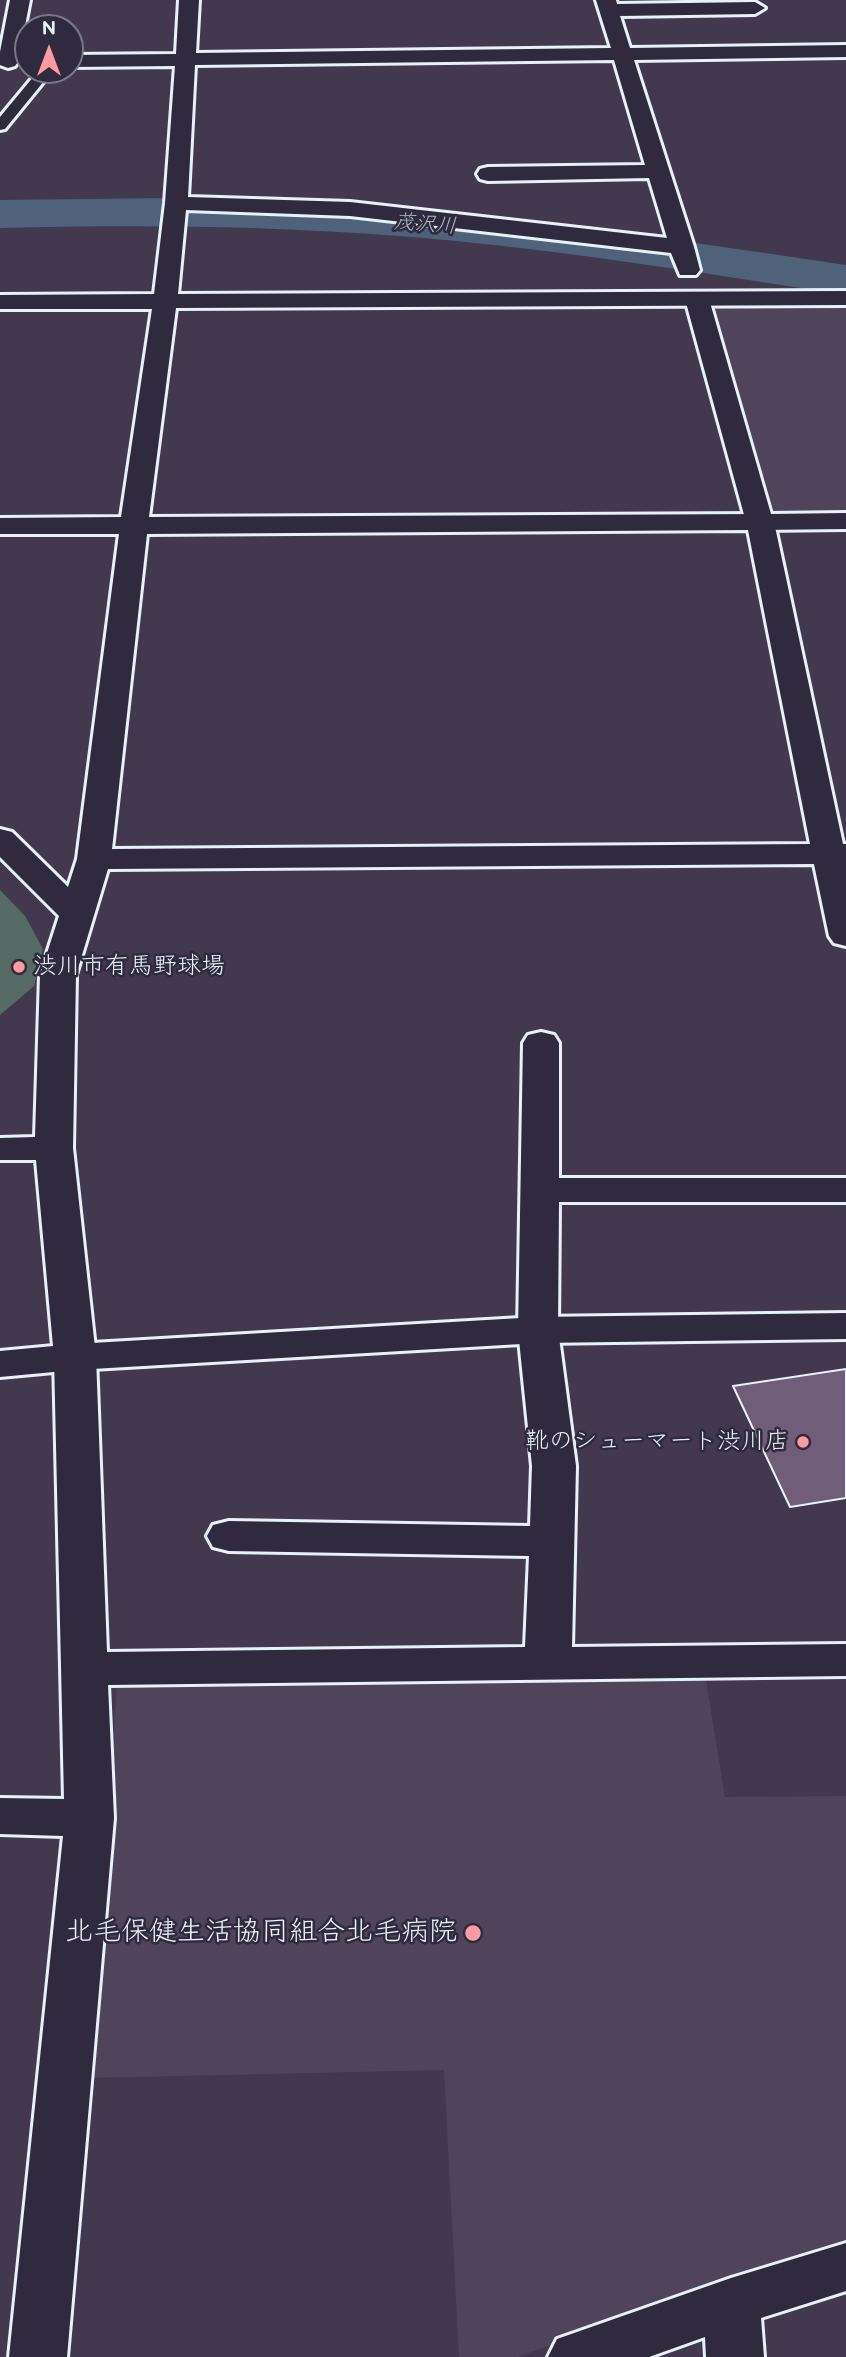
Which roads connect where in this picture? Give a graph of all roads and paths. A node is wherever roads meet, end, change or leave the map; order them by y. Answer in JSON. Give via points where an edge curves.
{"nodes":[{"id":1,"x":20,"y":0,"type":"edge"},
{"id":2,"x":188,"y":0,"type":"edge"},
{"id":3,"x":608,"y":5,"type":"edge"},
{"id":4,"x":755,"y":8,"type":"dead end"},
{"id":5,"x":846,"y":51,"type":"edge"},
{"id":6,"x":625,"y":54,"type":"junction"},
{"id":7,"x":186,"y":60,"type":"junction"},
{"id":8,"x":84,"y":61,"type":"edge"},
{"id":9,"x":12,"y":62,"type":"edge"},
{"id":10,"x":34,"y":84,"type":"edge"},
{"id":11,"x":0,"y":125,"type":"edge"},
{"id":12,"x":659,"y":171,"type":"junction"},
{"id":13,"x":488,"y":174,"type":"dead end"},
{"id":14,"x":175,"y":209,"type":"junction"},
{"id":15,"x":682,"y":247,"type":"junction"},
{"id":16,"x":846,"y":298,"type":"edge"},
{"id":17,"x":697,"y":299,"type":"junction"},
{"id":18,"x":0,"y":302,"type":"edge"},
{"id":19,"x":165,"y":302,"type":"junction"},
{"id":20,"x":846,"y":521,"type":"edge"},
{"id":21,"x":760,"y":522,"type":"junction"},
{"id":22,"x":0,"y":526,"type":"edge"},
{"id":23,"x":134,"y":526,"type":"junction"},
{"id":24,"x":0,"y":839,"type":"edge"},
{"id":25,"x":837,"y":854,"type":"edge"},
{"id":26,"x":94,"y":859,"type":"junction"},
{"id":27,"x":77,"y":914,"type":"junction"},
{"id":28,"x":846,"y":936,"type":"edge"},
{"id":29,"x":541,"y":1043,"type":"dead end"},
{"id":30,"x":54,"y":1148,"type":"junction"},
{"id":31,"x":0,"y":1149,"type":"edge"},
{"id":32,"x":540,"y":1190,"type":"junction"},
{"id":33,"x":846,"y":1190,"type":"edge"},
{"id":34,"x":846,"y":1326,"type":"edge"},
{"id":35,"x":538,"y":1330,"type":"junction"},
{"id":36,"x":75,"y":1357,"type":"junction"},
{"id":37,"x":0,"y":1364,"type":"edge"},
{"id":38,"x":229,"y":1536,"type":"dead end"},
{"id":39,"x":552,"y":1541,"type":"junction"},
{"id":40,"x":846,"y":1660,"type":"edge"},
{"id":41,"x":548,"y":1664,"type":"junction"},
{"id":42,"x":84,"y":1669,"type":"junction"},
{"id":43,"x":0,"y":1816,"type":"edge"},
{"id":44,"x":89,"y":1818,"type":"junction"},
{"id":45,"x":846,"y":2267,"type":"edge"},
{"id":46,"x":731,"y":2303,"type":"junction"},
{"id":47,"x":38,"y":2357,"type":"edge"},
{"id":48,"x":577,"y":2357,"type":"edge"},
{"id":49,"x":735,"y":2357,"type":"edge"}],
"edges":[{"from":1,"to":9,"type":"street"},
{"from":2,"to":7,"type":"street"},
{"from":3,"to":4,"type":"street"},
{"from":3,"to":6,"type":"street"},
{"from":5,"to":6,"type":"street"},
{"from":6,"to":7,"type":"street"},
{"from":6,"to":12,"type":"street"},
{"from":7,"to":8,"type":"street"},
{"from":7,"to":14,"type":"street"},
{"from":10,"to":11,"type":"lane"},
{"from":12,"to":13,"type":"street"},
{"from":12,"to":15,"type":"street"},
{"from":14,"to":15,"type":"street","via":[[350,209]]},
{"from":14,"to":19,"type":"street"},
{"from":15,"to":17,"type":"street"},
{"from":16,"to":17,"type":"street"},
{"from":17,"to":19,"type":"street"},
{"from":17,"to":21,"type":"street"},
{"from":18,"to":19,"type":"street"},
{"from":19,"to":23,"type":"street"},
{"from":20,"to":21,"type":"street"},
{"from":21,"to":23,"type":"street"},
{"from":21,"to":25,"type":"street"},
{"from":22,"to":23,"type":"street"},
{"from":23,"to":26,"type":"street"},
{"from":24,"to":27,"type":"street"},
{"from":25,"to":26,"type":"street"},
{"from":25,"to":28,"type":"street"},
{"from":26,"to":27,"type":"street"},
{"from":27,"to":30,"type":"street","via":[[58,975]]},
{"from":29,"to":32,"type":"street"},
{"from":30,"to":31,"type":"street"},
{"from":30,"to":36,"type":"street"},
{"from":32,"to":33,"type":"street"},
{"from":32,"to":35,"type":"street"},
{"from":34,"to":35,"type":"street"},
{"from":35,"to":36,"type":"street"},
{"from":35,"to":39,"type":"street","via":[[554,1466]]},
{"from":36,"to":37,"type":"street"},
{"from":36,"to":42,"type":"street"},
{"from":38,"to":39,"type":"street"},
{"from":39,"to":41,"type":"street"},
{"from":40,"to":41,"type":"street"},
{"from":41,"to":42,"type":"street"},
{"from":42,"to":44,"type":"street"},
{"from":43,"to":44,"type":"street"},
{"from":44,"to":47,"type":"street"},
{"from":45,"to":46,"type":"street"},
{"from":46,"to":48,"type":"street"},
{"from":46,"to":49,"type":"street"}]}
